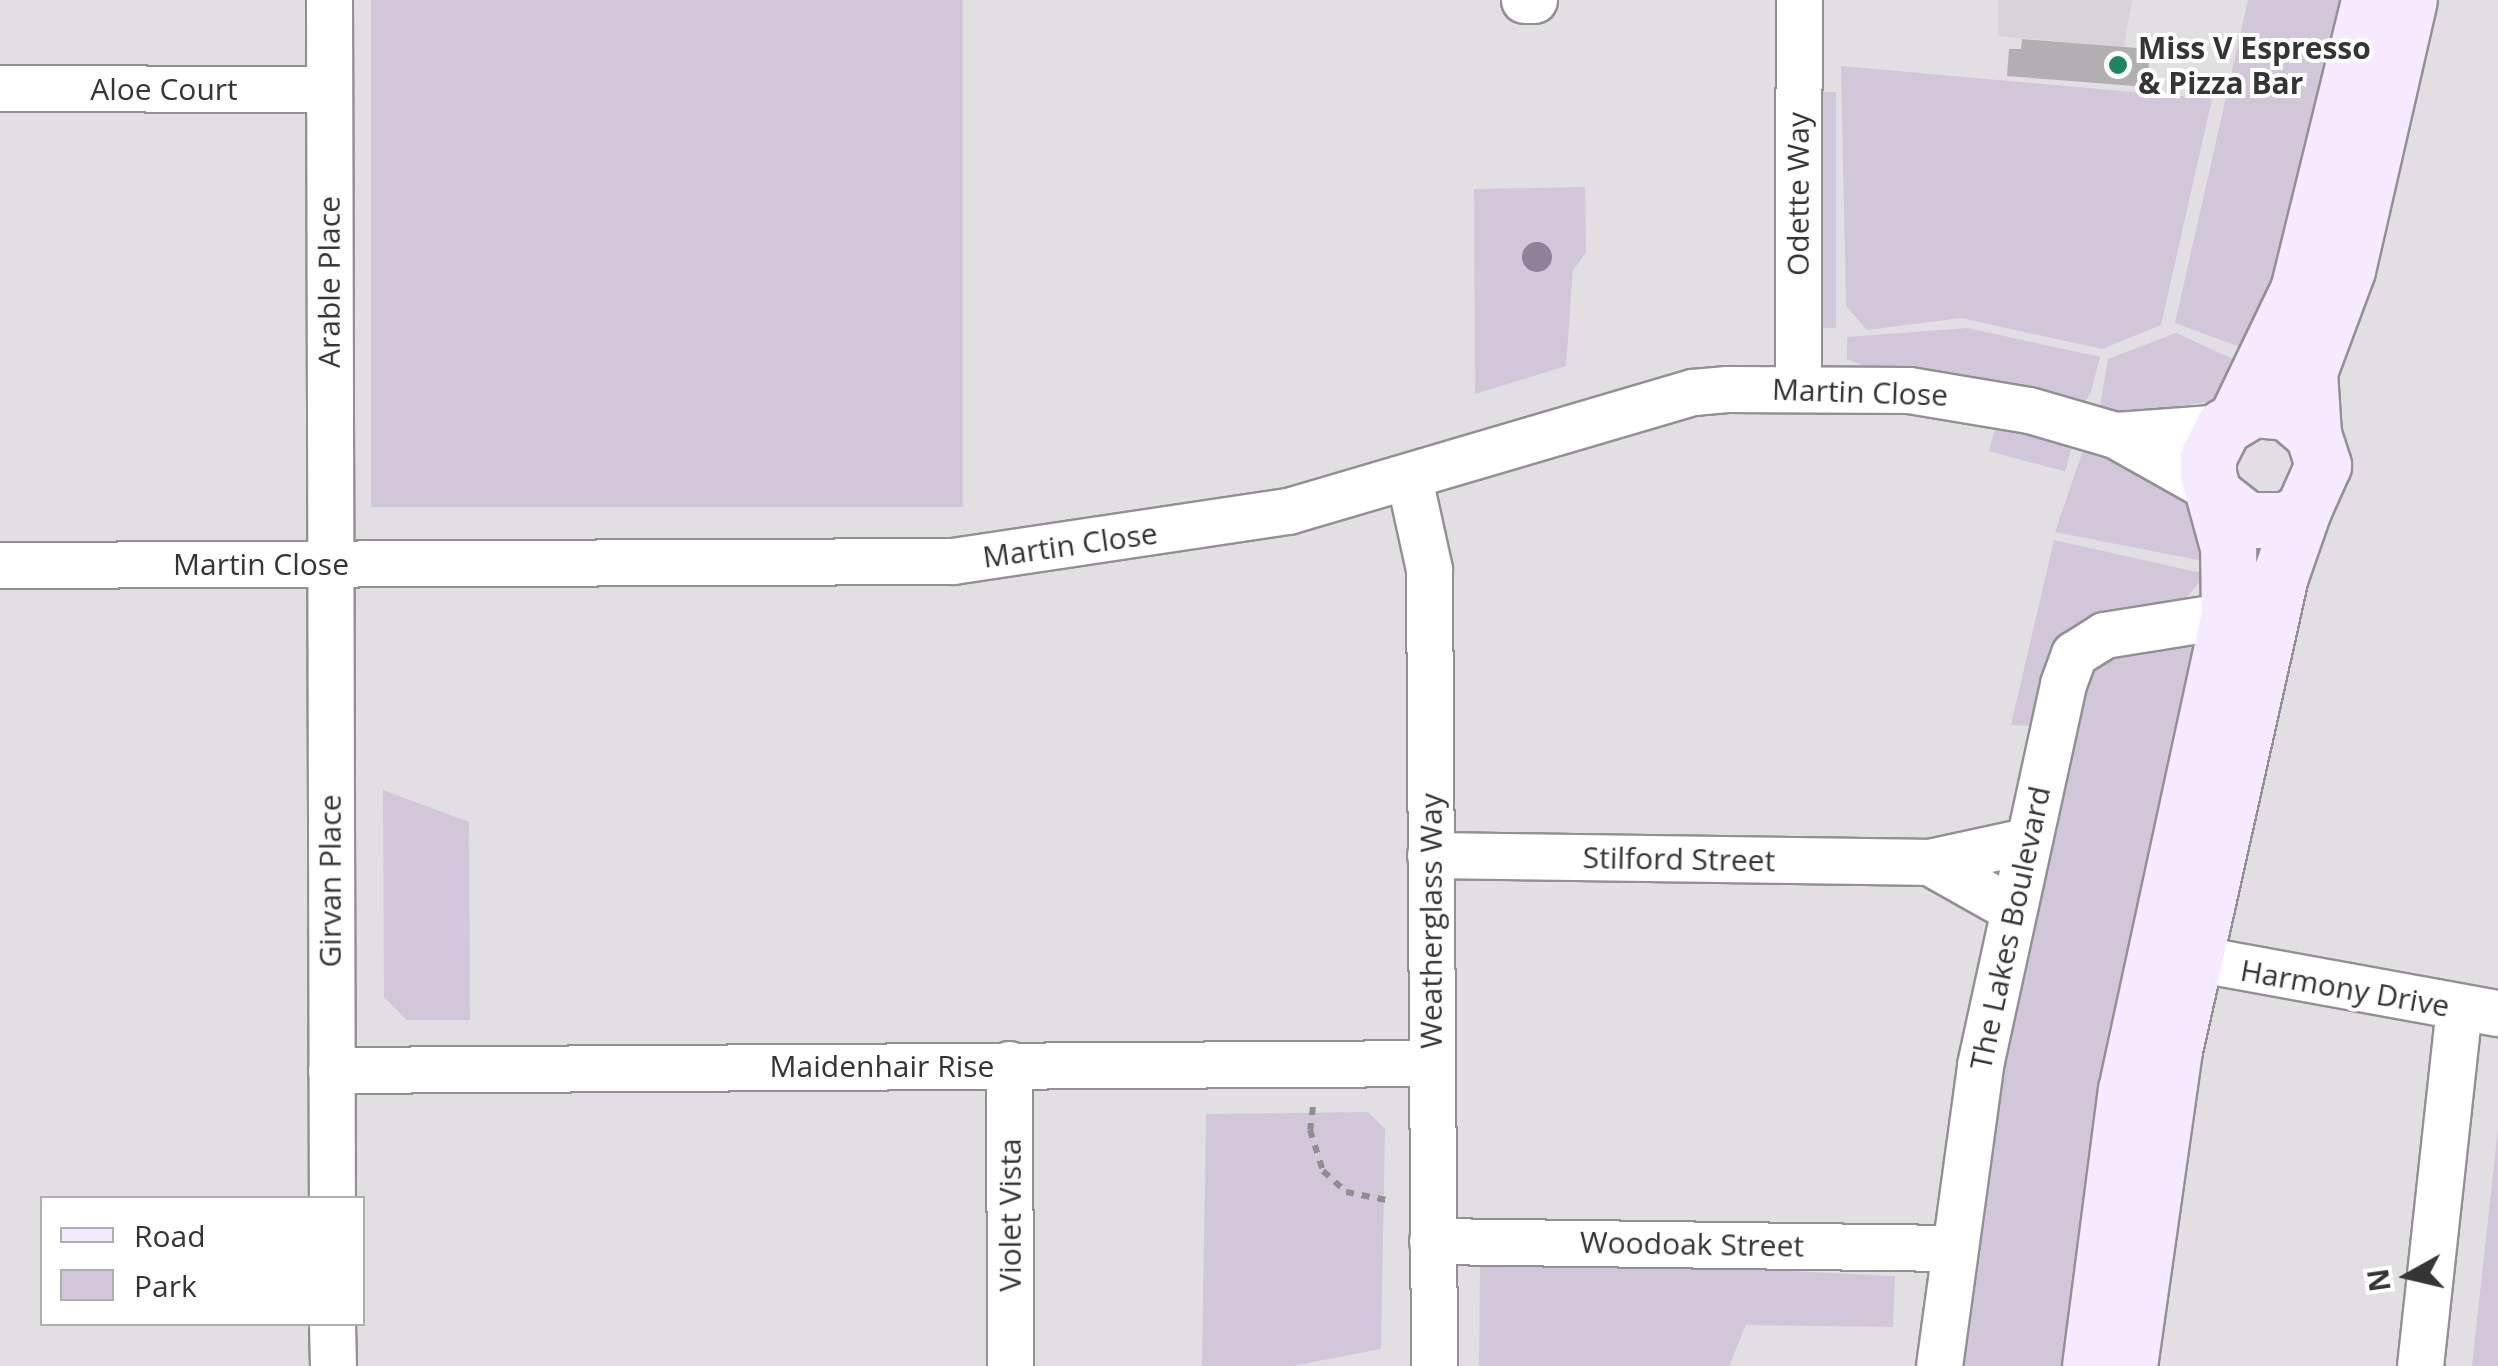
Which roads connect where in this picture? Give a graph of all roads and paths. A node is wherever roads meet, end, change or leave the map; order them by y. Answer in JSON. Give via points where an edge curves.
{"nodes":[{"id":1,"x":329,"y":0,"type":"edge"},
{"id":2,"x":1524,"y":0,"type":"edge"},
{"id":3,"x":1534,"y":0,"type":"edge"},
{"id":4,"x":1799,"y":0,"type":"edge"},
{"id":5,"x":2376,"y":4,"type":"edge"},
{"id":6,"x":0,"y":88,"type":"edge"},
{"id":7,"x":329,"y":89,"type":"junction"},
{"id":8,"x":1798,"y":389,"type":"junction"},
{"id":9,"x":2230,"y":421,"type":"junction"},
{"id":10,"x":2312,"y":434,"type":"junction"},
{"id":11,"x":2115,"y":435,"type":"junction"},
{"id":12,"x":1408,"y":478,"type":"junction"},
{"id":13,"x":2214,"y":493,"type":"junction"},
{"id":14,"x":2303,"y":510,"type":"junction"},
{"id":15,"x":329,"y":564,"type":"junction"},
{"id":16,"x":0,"y":565,"type":"edge"},
{"id":17,"x":2229,"y":615,"type":"junction"},
{"id":18,"x":2026,"y":841,"type":"junction"},
{"id":19,"x":1430,"y":856,"type":"junction"},
{"id":20,"x":1928,"y":862,"type":"junction"},
{"id":21,"x":2011,"y":908,"type":"junction"},
{"id":22,"x":2174,"y":955,"type":"junction"},
{"id":23,"x":2478,"y":1011,"type":"edge"},
{"id":24,"x":1009,"y":1064,"type":"junction"},
{"id":25,"x":1432,"y":1064,"type":"junction"},
{"id":26,"x":331,"y":1070,"type":"junction"},
{"id":27,"x":332,"y":1196,"type":"edge"},
{"id":28,"x":1432,"y":1241,"type":"junction"},
{"id":29,"x":1952,"y":1248,"type":"junction"},
{"id":30,"x":332,"y":1326,"type":"edge"},
{"id":31,"x":333,"y":1366,"type":"edge"},
{"id":32,"x":1010,"y":1366,"type":"edge"},
{"id":33,"x":1434,"y":1366,"type":"edge"},
{"id":34,"x":1939,"y":1366,"type":"edge"},
{"id":35,"x":2090,"y":1366,"type":"edge"},
{"id":36,"x":2129,"y":1366,"type":"edge"},
{"id":37,"x":2420,"y":1366,"type":"edge"}],
"edges":[{"from":1,"to":7,"type":"street","name":"Arable Place"},
{"from":2,"to":3,"type":"street"},
{"from":4,"to":8,"type":"street","name":"Odette Way"},
{"from":5,"to":9,"type":"street","via":[[2298,290]]},
{"from":5,"to":10,"type":"street","via":[[2347,270],[2308,372]]},
{"from":6,"to":7,"type":"street","name":"Aloe Court"},
{"from":7,"to":15,"type":"street","name":"Arable Place"},
{"from":8,"to":11,"type":"street","name":"Martin Close","via":[[1961,396]]},
{"from":8,"to":12,"type":"street","name":"Martin Close","via":[[1694,392]]},
{"from":9,"to":10,"type":"street","via":[[2287,412]]},
{"from":9,"to":11,"type":"street","name":"Martin Close"},
{"from":9,"to":13,"type":"street","via":[[2208,457]]},
{"from":10,"to":14,"type":"street","via":[[2323,465]]},
{"from":11,"to":13,"type":"street","name":"Martin Close"},
{"from":12,"to":15,"type":"street","name":"Martin Close","via":[[1288,511],[953,562]]},
{"from":12,"to":19,"type":"street","name":"Weatherglass Way","via":[[1428,550]]},
{"from":13,"to":14,"type":"street","via":[[2246,520],[2266,524]]},
{"from":13,"to":17,"type":"street","via":[[2228,547]]},
{"from":14,"to":22,"type":"street"},
{"from":15,"to":16,"type":"street","name":"Martin Close"},
{"from":15,"to":26,"type":"street","name":"Girvan Place"},
{"from":17,"to":18,"type":"street","name":"The Lakes Boulevard","via":[[2104,635],[2074,654]]},
{"from":17,"to":22,"type":"street"},
{"from":18,"to":20,"type":"street","name":"Stilford Street"},
{"from":18,"to":21,"type":"street","name":"The Lakes Boulevard"},
{"from":19,"to":20,"type":"street","name":"Stilford Street"},
{"from":19,"to":25,"type":"street","name":"Weatherglass Way"},
{"from":20,"to":21,"type":"street","name":"Stilford Street"},
{"from":21,"to":29,"type":"street","name":"The Lakes Boulevard"},
{"from":22,"to":23,"type":"street","name":"Harmony Drive"},
{"from":22,"to":35,"type":"street","via":[[2126,1090]]},
{"from":22,"to":36,"type":"street"},
{"from":23,"to":37,"type":"street"},
{"from":24,"to":25,"type":"street","name":"Maidenhair Rise"},
{"from":24,"to":26,"type":"street","name":"Maidenhair Rise"},
{"from":24,"to":32,"type":"street","name":"Violet Vista"},
{"from":25,"to":28,"type":"street","name":"Weatherglass Way"},
{"from":26,"to":27,"type":"street","name":"Girvan Place"},
{"from":28,"to":29,"type":"street","name":"Woodoak Street"},
{"from":28,"to":33,"type":"street","name":"Weatherglass Way"},
{"from":29,"to":34,"type":"street","name":"The Lakes Boulevard"},
{"from":30,"to":31,"type":"street"}]}
